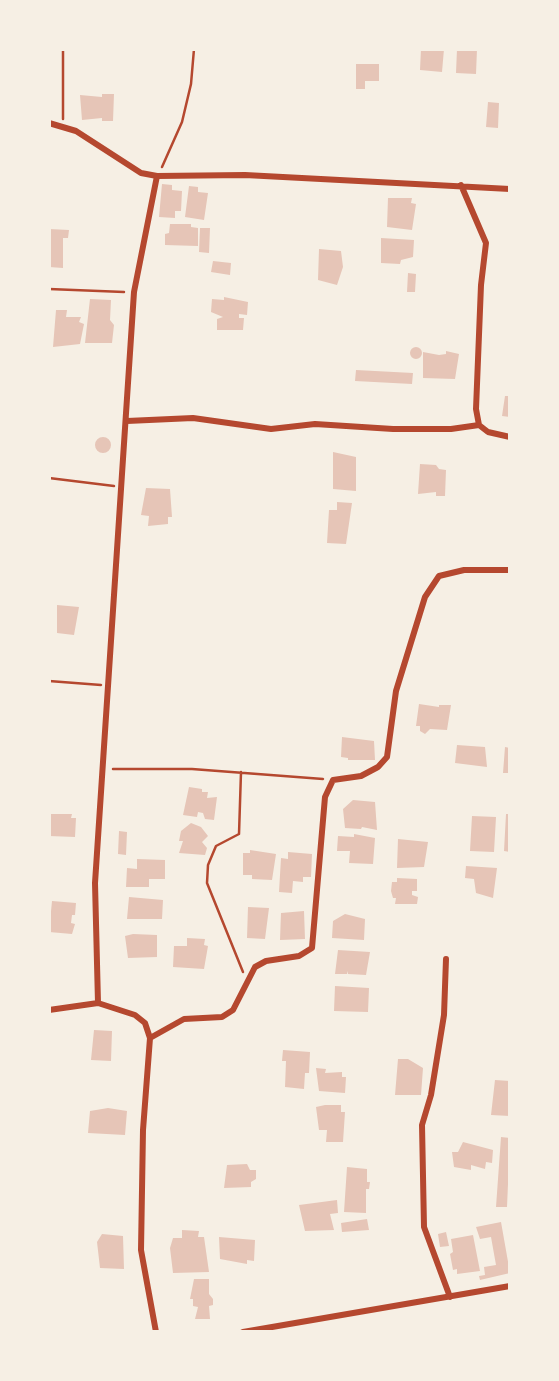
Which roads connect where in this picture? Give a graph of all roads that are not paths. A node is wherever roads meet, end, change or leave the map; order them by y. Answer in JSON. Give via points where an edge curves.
{"nodes":[{"id":1,"x":49,"y":124,"type":"edge"},
{"id":2,"x":157,"y":176,"type":"junction"},
{"id":3,"x":461,"y":186,"type":"junction"},
{"id":4,"x":510,"y":189,"type":"edge"},
{"id":5,"x":127,"y":421,"type":"junction"},
{"id":6,"x":479,"y":425,"type":"junction"},
{"id":7,"x":510,"y":437,"type":"edge"},
{"id":8,"x":510,"y":570,"type":"edge"},
{"id":9,"x":446,"y":959,"type":"dead end"},
{"id":10,"x":98,"y":1003,"type":"junction"},
{"id":11,"x":49,"y":1010,"type":"edge"},
{"id":12,"x":150,"y":1038,"type":"junction"},
{"id":13,"x":510,"y":1286,"type":"edge"},
{"id":14,"x":450,"y":1297,"type":"junction"},
{"id":15,"x":156,"y":1332,"type":"edge"},
{"id":16,"x":243,"y":1332,"type":"edge"}],
"edges":[{"from":1,"to":2,"type":"street","via":[[76,131],[141,173]]},
{"from":2,"to":3,"type":"street","via":[[245,175]]},
{"from":2,"to":5,"type":"street","via":[[134,292]]},
{"from":3,"to":4,"type":"street"},
{"from":3,"to":6,"type":"street","via":[[486,243],[476,382]]},
{"from":5,"to":6,"type":"street","via":[[193,418],[271,429],[315,424],[393,429]]},
{"from":5,"to":10,"type":"street","via":[[95,883]]},
{"from":6,"to":7,"type":"street"},
{"from":8,"to":12,"type":"street","via":[[464,570],[439,576],[425,597],[396,691],[387,757],[361,776],[333,780],[325,797],[312,948],[255,967],[233,1010],[222,1017],[184,1019]]},
{"from":9,"to":14,"type":"street","via":[[443,1015],[422,1125],[424,1227]]},
{"from":10,"to":11,"type":"street"},
{"from":10,"to":12,"type":"street","via":[[135,1015],[145,1023]]},
{"from":12,"to":15,"type":"street","via":[[141,1250]]},
{"from":13,"to":14,"type":"street"},
{"from":14,"to":16,"type":"street"}]}
